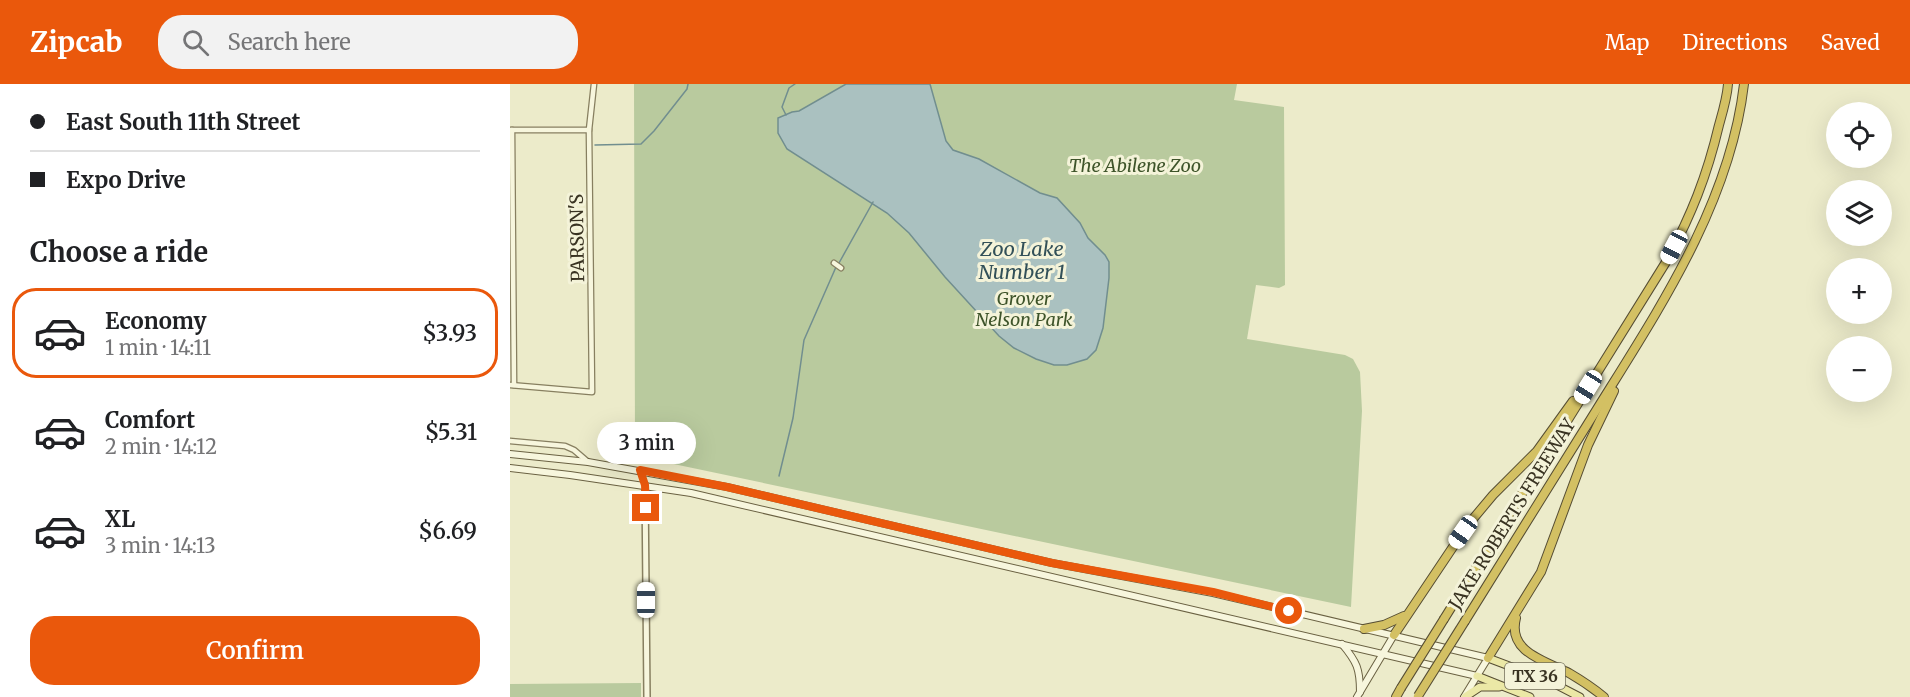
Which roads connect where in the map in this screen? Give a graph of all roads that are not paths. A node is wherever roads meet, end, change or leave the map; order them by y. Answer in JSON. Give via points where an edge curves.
{"nodes":[{"id":1,"x":594,"y":84,"type":"edge"},
{"id":2,"x":1728,"y":84,"type":"edge"},
{"id":3,"x":1744,"y":84,"type":"edge"},
{"id":4,"x":511,"y":130,"type":"edge"},
{"id":5,"x":589,"y":130,"type":"junction"},
{"id":6,"x":834,"y":262,"type":"dead end"},
{"id":7,"x":841,"y":268,"type":"dead end"},
{"id":8,"x":1637,"y":345,"type":"junction"},
{"id":9,"x":1612,"y":348,"type":"junction"},
{"id":10,"x":512,"y":385,"type":"edge"},
{"id":11,"x":510,"y":441,"type":"edge"},
{"id":12,"x":510,"y":454,"type":"edge"},
{"id":13,"x":588,"y":462,"type":"junction"},
{"id":14,"x":510,"y":468,"type":"edge"},
{"id":15,"x":640,"y":470,"type":"junction"},
{"id":16,"x":645,"y":485,"type":"junction"},
{"id":17,"x":1518,"y":611,"type":"junction"},
{"id":18,"x":1407,"y":615,"type":"junction"},
{"id":19,"x":1364,"y":629,"type":"junction"},
{"id":20,"x":1394,"y":635,"type":"junction"},
{"id":21,"x":1342,"y":644,"type":"junction"},
{"id":22,"x":1384,"y":654,"type":"junction"},
{"id":23,"x":1488,"y":658,"type":"junction"},
{"id":24,"x":1477,"y":676,"type":"junction"},
{"id":25,"x":1509,"y":688,"type":"junction"},
{"id":26,"x":1359,"y":695,"type":"edge"},
{"id":27,"x":647,"y":697,"type":"edge"},
{"id":28,"x":1396,"y":697,"type":"edge"},
{"id":29,"x":1418,"y":697,"type":"edge"},
{"id":30,"x":1465,"y":697,"type":"edge"},
{"id":31,"x":1530,"y":697,"type":"edge"},
{"id":32,"x":1580,"y":697,"type":"edge"},
{"id":33,"x":1604,"y":697,"type":"edge"}],
"edges":[{"from":1,"to":5,"type":"street","name":"PARSON'S"},
{"from":2,"to":9,"type":"highway","name":"JAKE ROBERTS FREEWAY","via":[[1713,153],[1690,218]]},
{"from":3,"to":8,"type":"highway","name":"JAKE ROBERTS FREEWAY","via":[[1717,190],[1680,271]]},
{"from":4,"to":5,"type":"street"},
{"from":4,"to":10,"type":"street"},
{"from":5,"to":10,"type":"street","name":"PARSON'S","via":[[592,392]]},
{"from":6,"to":7,"type":"street"},
{"from":8,"to":17,"type":"highway","via":[[1587,445],[1541,572]]},
{"from":8,"to":29,"type":"highway","name":"JAKE ROBERTS FREEWAY","bridge":true},
{"from":9,"to":18,"type":"highway","via":[[1537,451],[1467,526]]},
{"from":9,"to":28,"type":"highway","name":"JAKE ROBERTS FREEWAY","bridge":true},
{"from":11,"to":13,"type":"street","via":[[565,446]]},
{"from":12,"to":13,"type":"main road","number":"TX 36"},
{"from":13,"to":15,"type":"main road","number":"TX 36"},
{"from":14,"to":16,"type":"main road","number":"TX 36"},
{"from":15,"to":16,"type":"main road"},
{"from":15,"to":19,"type":"main road","number":"TX 36","via":[[1052,563],[1213,592]]},
{"from":16,"to":21,"type":"main road","number":"TX 36"},
{"from":16,"to":27,"type":"street"},
{"from":17,"to":23,"type":"highway"},
{"from":17,"to":33,"type":"highway","via":[[1515,638],[1522,647]]},
{"from":18,"to":19,"type":"highway","via":[[1384,626]]},
{"from":18,"to":20,"type":"highway"},
{"from":19,"to":20,"type":"main road","number":"TX 36"},
{"from":20,"to":22,"type":"main road"},
{"from":20,"to":23,"type":"main road","number":"TX 36"},
{"from":21,"to":22,"type":"main road","number":"TX 36"},
{"from":21,"to":26,"type":"main road","via":[[1359,670]]},
{"from":22,"to":24,"type":"main road","number":"TX 36"},
{"from":22,"to":26,"type":"main road"},
{"from":23,"to":24,"type":"main road"},
{"from":23,"to":32,"type":"main road","number":"TX 36"},
{"from":24,"to":25,"type":"main road","number":"TX 36"},
{"from":24,"to":30,"type":"main road"},
{"from":25,"to":30,"type":"main road","via":[[1480,687]]},
{"from":25,"to":31,"type":"main road","number":"TX 36"}]}
